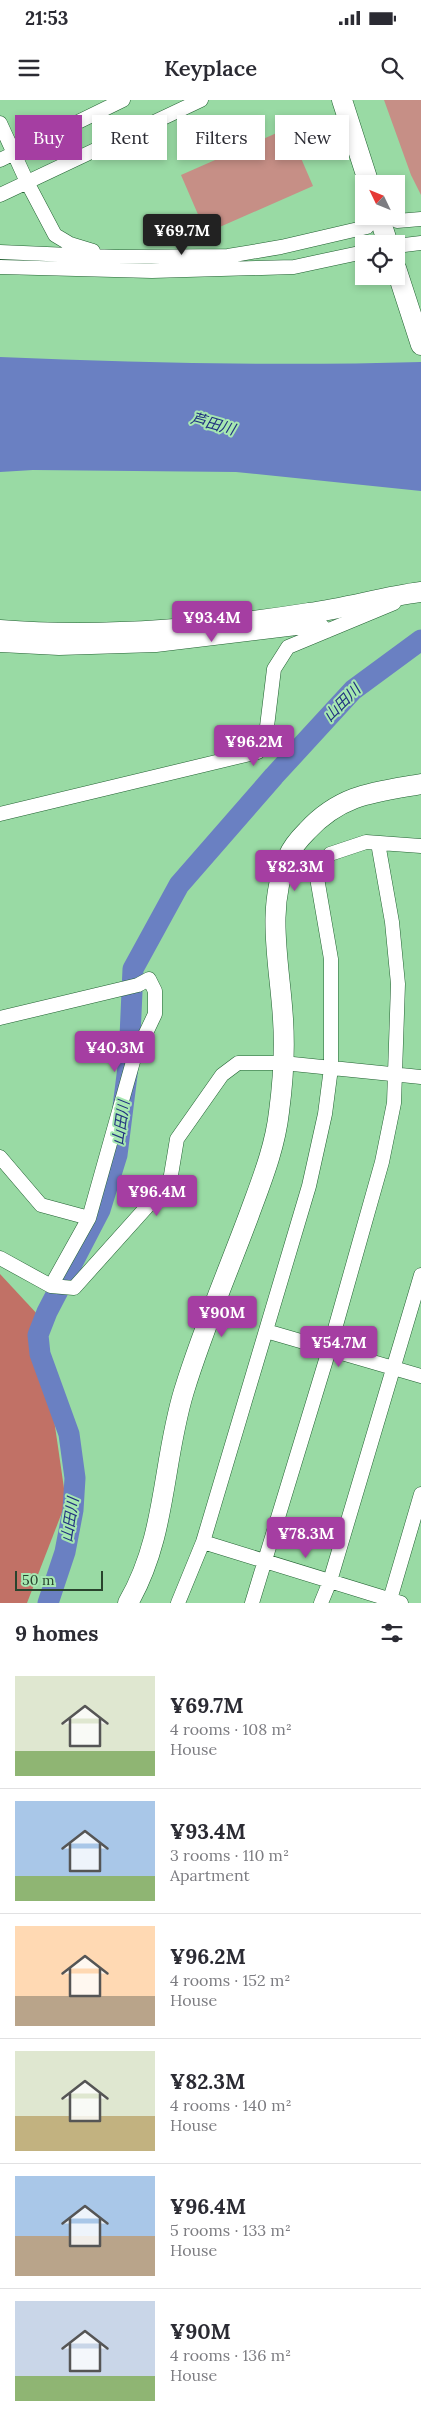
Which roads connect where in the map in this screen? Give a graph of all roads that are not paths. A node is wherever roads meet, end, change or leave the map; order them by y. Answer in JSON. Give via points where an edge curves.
{"nodes":[{"id":1,"x":123,"y":100,"type":"edge"},
{"id":2,"x":201,"y":100,"type":"edge"},
{"id":3,"x":342,"y":100,"type":"edge"},
{"id":4,"x":0,"y":123,"type":"edge"},
{"id":5,"x":14,"y":154,"type":"junction"},
{"id":6,"x":0,"y":160,"type":"edge"},
{"id":7,"x":366,"y":175,"type":"edge"},
{"id":8,"x":27,"y":182,"type":"junction"},
{"id":9,"x":0,"y":195,"type":"edge"},
{"id":10,"x":421,"y":219,"type":"edge"},
{"id":11,"x":405,"y":220,"type":"edge"},
{"id":12,"x":366,"y":225,"type":"edge"},
{"id":13,"x":421,"y":243,"type":"edge"},
{"id":14,"x":405,"y":245,"type":"edge"},
{"id":15,"x":0,"y":252,"type":"edge"},
{"id":16,"x":355,"y":254,"type":"edge"},
{"id":17,"x":116,"y":257,"type":"junction"},
{"id":18,"x":0,"y":267,"type":"edge"},
{"id":19,"x":152,"y":271,"type":"junction"},
{"id":20,"x":402,"y":285,"type":"edge"},
{"id":21,"x":421,"y":345,"type":"edge"},
{"id":22,"x":421,"y":592,"type":"edge"},
{"id":23,"x":400,"y":595,"type":"junction"},
{"id":24,"x":0,"y":630,"type":"edge"},
{"id":25,"x":327,"y":631,"type":"junction"},
{"id":26,"x":0,"y":645,"type":"edge"},
{"id":27,"x":421,"y":784,"type":"edge"},
{"id":28,"x":0,"y":814,"type":"edge"},
{"id":29,"x":378,"y":843,"type":"junction"},
{"id":30,"x":421,"y":846,"type":"edge"},
{"id":31,"x":0,"y":1018,"type":"edge"},
{"id":32,"x":283,"y":1063,"type":"junction"},
{"id":33,"x":331,"y":1068,"type":"junction"},
{"id":34,"x":395,"y":1074,"type":"junction"},
{"id":35,"x":421,"y":1077,"type":"edge"},
{"id":36,"x":0,"y":1157,"type":"edge"},
{"id":37,"x":89,"y":1218,"type":"junction"},
{"id":38,"x":0,"y":1258,"type":"edge"},
{"id":39,"x":421,"y":1275,"type":"edge"},
{"id":40,"x":51,"y":1286,"type":"junction"},
{"id":41,"x":266,"y":1331,"type":"junction"},
{"id":42,"x":329,"y":1350,"type":"junction"},
{"id":43,"x":393,"y":1368,"type":"junction"},
{"id":44,"x":421,"y":1376,"type":"edge"},
{"id":45,"x":421,"y":1494,"type":"edge"},
{"id":46,"x":203,"y":1542,"type":"junction"},
{"id":47,"x":267,"y":1561,"type":"junction"},
{"id":48,"x":330,"y":1581,"type":"junction"},
{"id":49,"x":394,"y":1602,"type":"edge"},
{"id":50,"x":128,"y":1603,"type":"edge"},
{"id":51,"x":178,"y":1603,"type":"edge"},
{"id":52,"x":252,"y":1603,"type":"edge"},
{"id":53,"x":321,"y":1603,"type":"edge"}],
"edges":[{"from":1,"to":5,"type":"street"},
{"from":2,"to":8,"type":"street"},
{"from":3,"to":7,"type":"street"},
{"from":4,"to":5,"type":"street"},
{"from":5,"to":6,"type":"street"},
{"from":5,"to":8,"type":"street"},
{"from":8,"to":9,"type":"street"},
{"from":8,"to":17,"type":"street","via":[[55,235],[70,244]]},
{"from":10,"to":11,"type":"street"},
{"from":12,"to":17,"type":"street","via":[[281,247],[228,256]]},
{"from":13,"to":14,"type":"street"},
{"from":15,"to":17,"type":"street"},
{"from":16,"to":19,"type":"street","via":[[294,266]]},
{"from":17,"to":19,"type":"street","via":[[150,266]]},
{"from":18,"to":19,"type":"street"},
{"from":20,"to":21,"type":"street"},
{"from":22,"to":23,"type":"street"},
{"from":23,"to":24,"type":"street","via":[[311,613],[145,631]]},
{"from":23,"to":25,"type":"street","via":[[397,602]]},
{"from":25,"to":26,"type":"street","via":[[321,625],[156,645],[60,648]]},
{"from":25,"to":28,"type":"street","via":[[288,647],[274,669],[265,743],[258,752]]},
{"from":27,"to":32,"type":"street","via":[[369,793],[339,804],[317,820],[289,855],[276,896],[275,932],[283,1020]]},
{"from":29,"to":30,"type":"street"},
{"from":29,"to":33,"type":"street","via":[[366,842],[330,854],[316,872],[331,959]]},
{"from":29,"to":34,"type":"street","via":[[392,922],[398,984]]},
{"from":31,"to":37,"type":"street","via":[[138,985],[149,979],[155,991],[155,1014],[134,1058]]},
{"from":32,"to":33,"type":"street"},
{"from":32,"to":40,"type":"street","via":[[238,1063],[222,1075],[177,1139],[170,1181],[74,1288]]},
{"from":32,"to":50,"type":"street","via":[[279,1114],[269,1162],[184,1392],[155,1541],[141,1580]]},
{"from":33,"to":34,"type":"street"},
{"from":33,"to":41,"type":"street","via":[[325,1114],[309,1186]]},
{"from":34,"to":35,"type":"street"},
{"from":34,"to":42,"type":"street","via":[[394,1103],[382,1162]]},
{"from":36,"to":37,"type":"street","via":[[41,1205]]},
{"from":37,"to":40,"type":"street"},
{"from":38,"to":40,"type":"street"},
{"from":39,"to":43,"type":"street"},
{"from":41,"to":42,"type":"street"},
{"from":41,"to":46,"type":"street"},
{"from":42,"to":43,"type":"street"},
{"from":42,"to":47,"type":"street"},
{"from":43,"to":44,"type":"street"},
{"from":43,"to":48,"type":"street"},
{"from":45,"to":49,"type":"street"},
{"from":46,"to":47,"type":"street"},
{"from":46,"to":51,"type":"street"},
{"from":47,"to":48,"type":"street"},
{"from":47,"to":52,"type":"street"},
{"from":48,"to":49,"type":"street"},
{"from":48,"to":53,"type":"street"}]}
